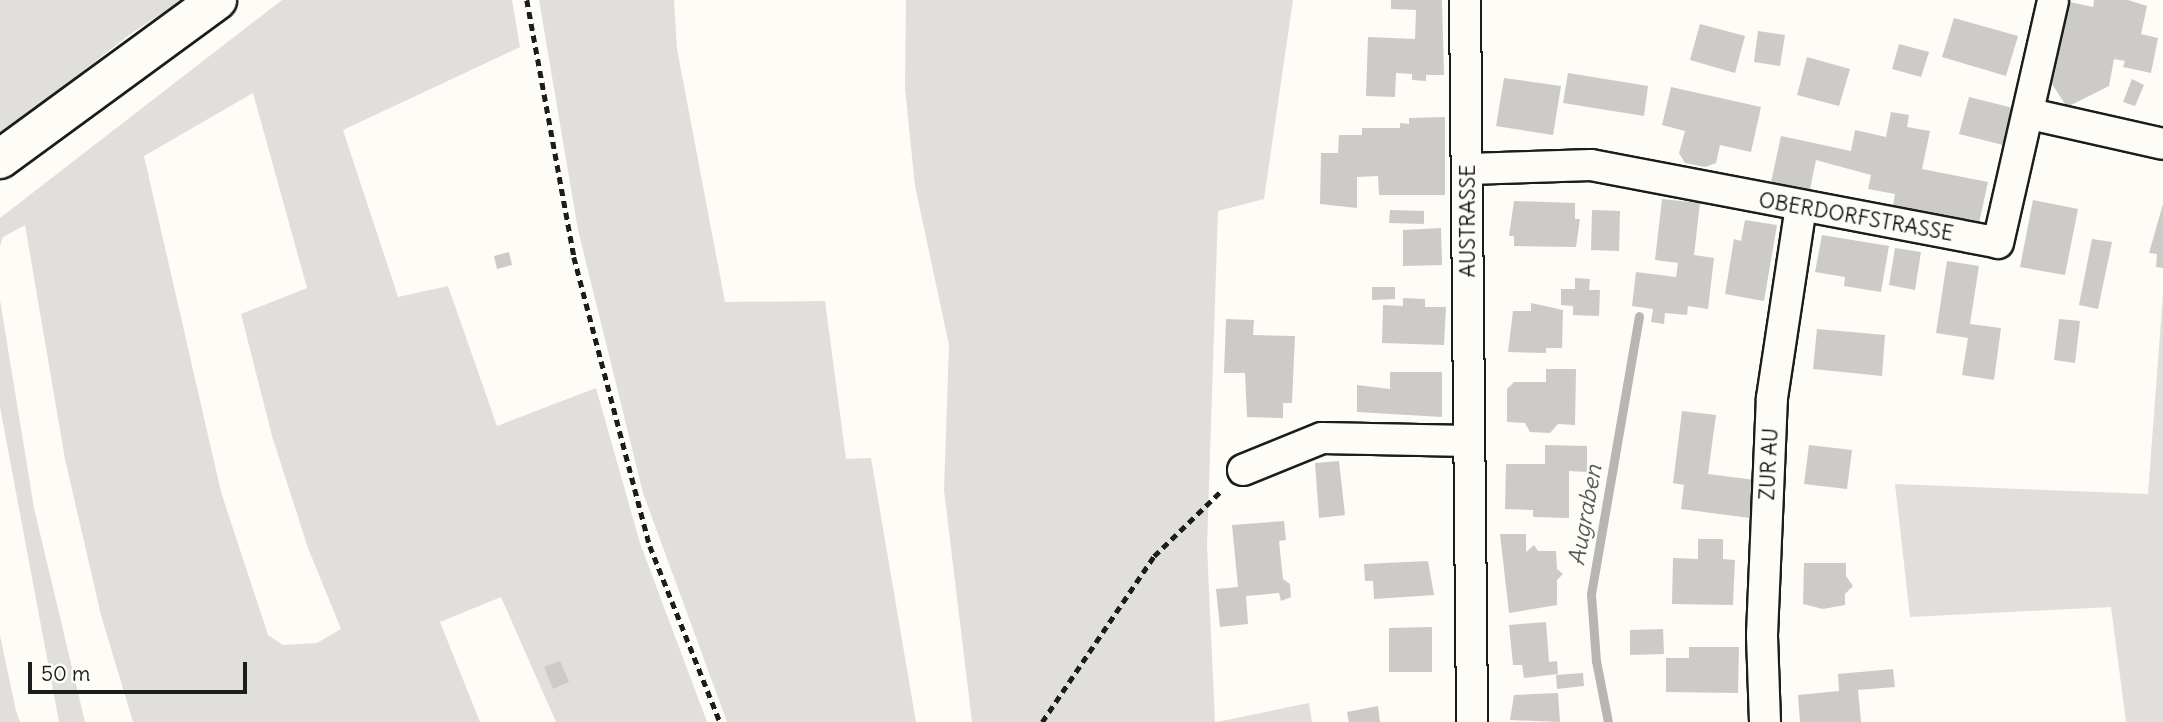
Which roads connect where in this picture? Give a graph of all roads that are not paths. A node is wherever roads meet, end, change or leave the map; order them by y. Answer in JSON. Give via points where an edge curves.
{"nodes":[{"id":1,"x":217,"y":0,"type":"edge"},
{"id":2,"x":1465,"y":0,"type":"edge"},
{"id":3,"x":2053,"y":0,"type":"edge"},
{"id":4,"x":2030,"y":114,"type":"junction"},
{"id":5,"x":2163,"y":144,"type":"edge"},
{"id":6,"x":0,"y":159,"type":"edge"},
{"id":7,"x":1469,"y":169,"type":"junction"},
{"id":8,"x":1801,"y":207,"type":"junction"},
{"id":9,"x":1469,"y":441,"type":"junction"},
{"id":10,"x":1243,"y":470,"type":"road end"},
{"id":11,"x":1472,"y":722,"type":"edge"},
{"id":12,"x":1765,"y":722,"type":"edge"}],
"edges":[{"from":1,"to":6,"type":"street"},
{"from":2,"to":7,"type":"street","name":"AUSTRASSE"},
{"from":3,"to":4,"type":"street","name":"OBERDORFSTRASSE"},
{"from":4,"to":5,"type":"street"},
{"from":4,"to":8,"type":"street","name":"OBERDORFSTRASSE","via":[[1998,243]]},
{"from":7,"to":8,"type":"street","name":"OBERDORFSTRASSE","via":[[1591,165]]},
{"from":7,"to":9,"type":"street","name":"AUSTRASSE"},
{"from":8,"to":12,"type":"street","name":"ZUR AU","via":[[1772,398],[1762,635]]},
{"from":9,"to":10,"type":"street","via":[[1322,438]]},
{"from":9,"to":11,"type":"street","name":"AUSTRASSE"}]}
